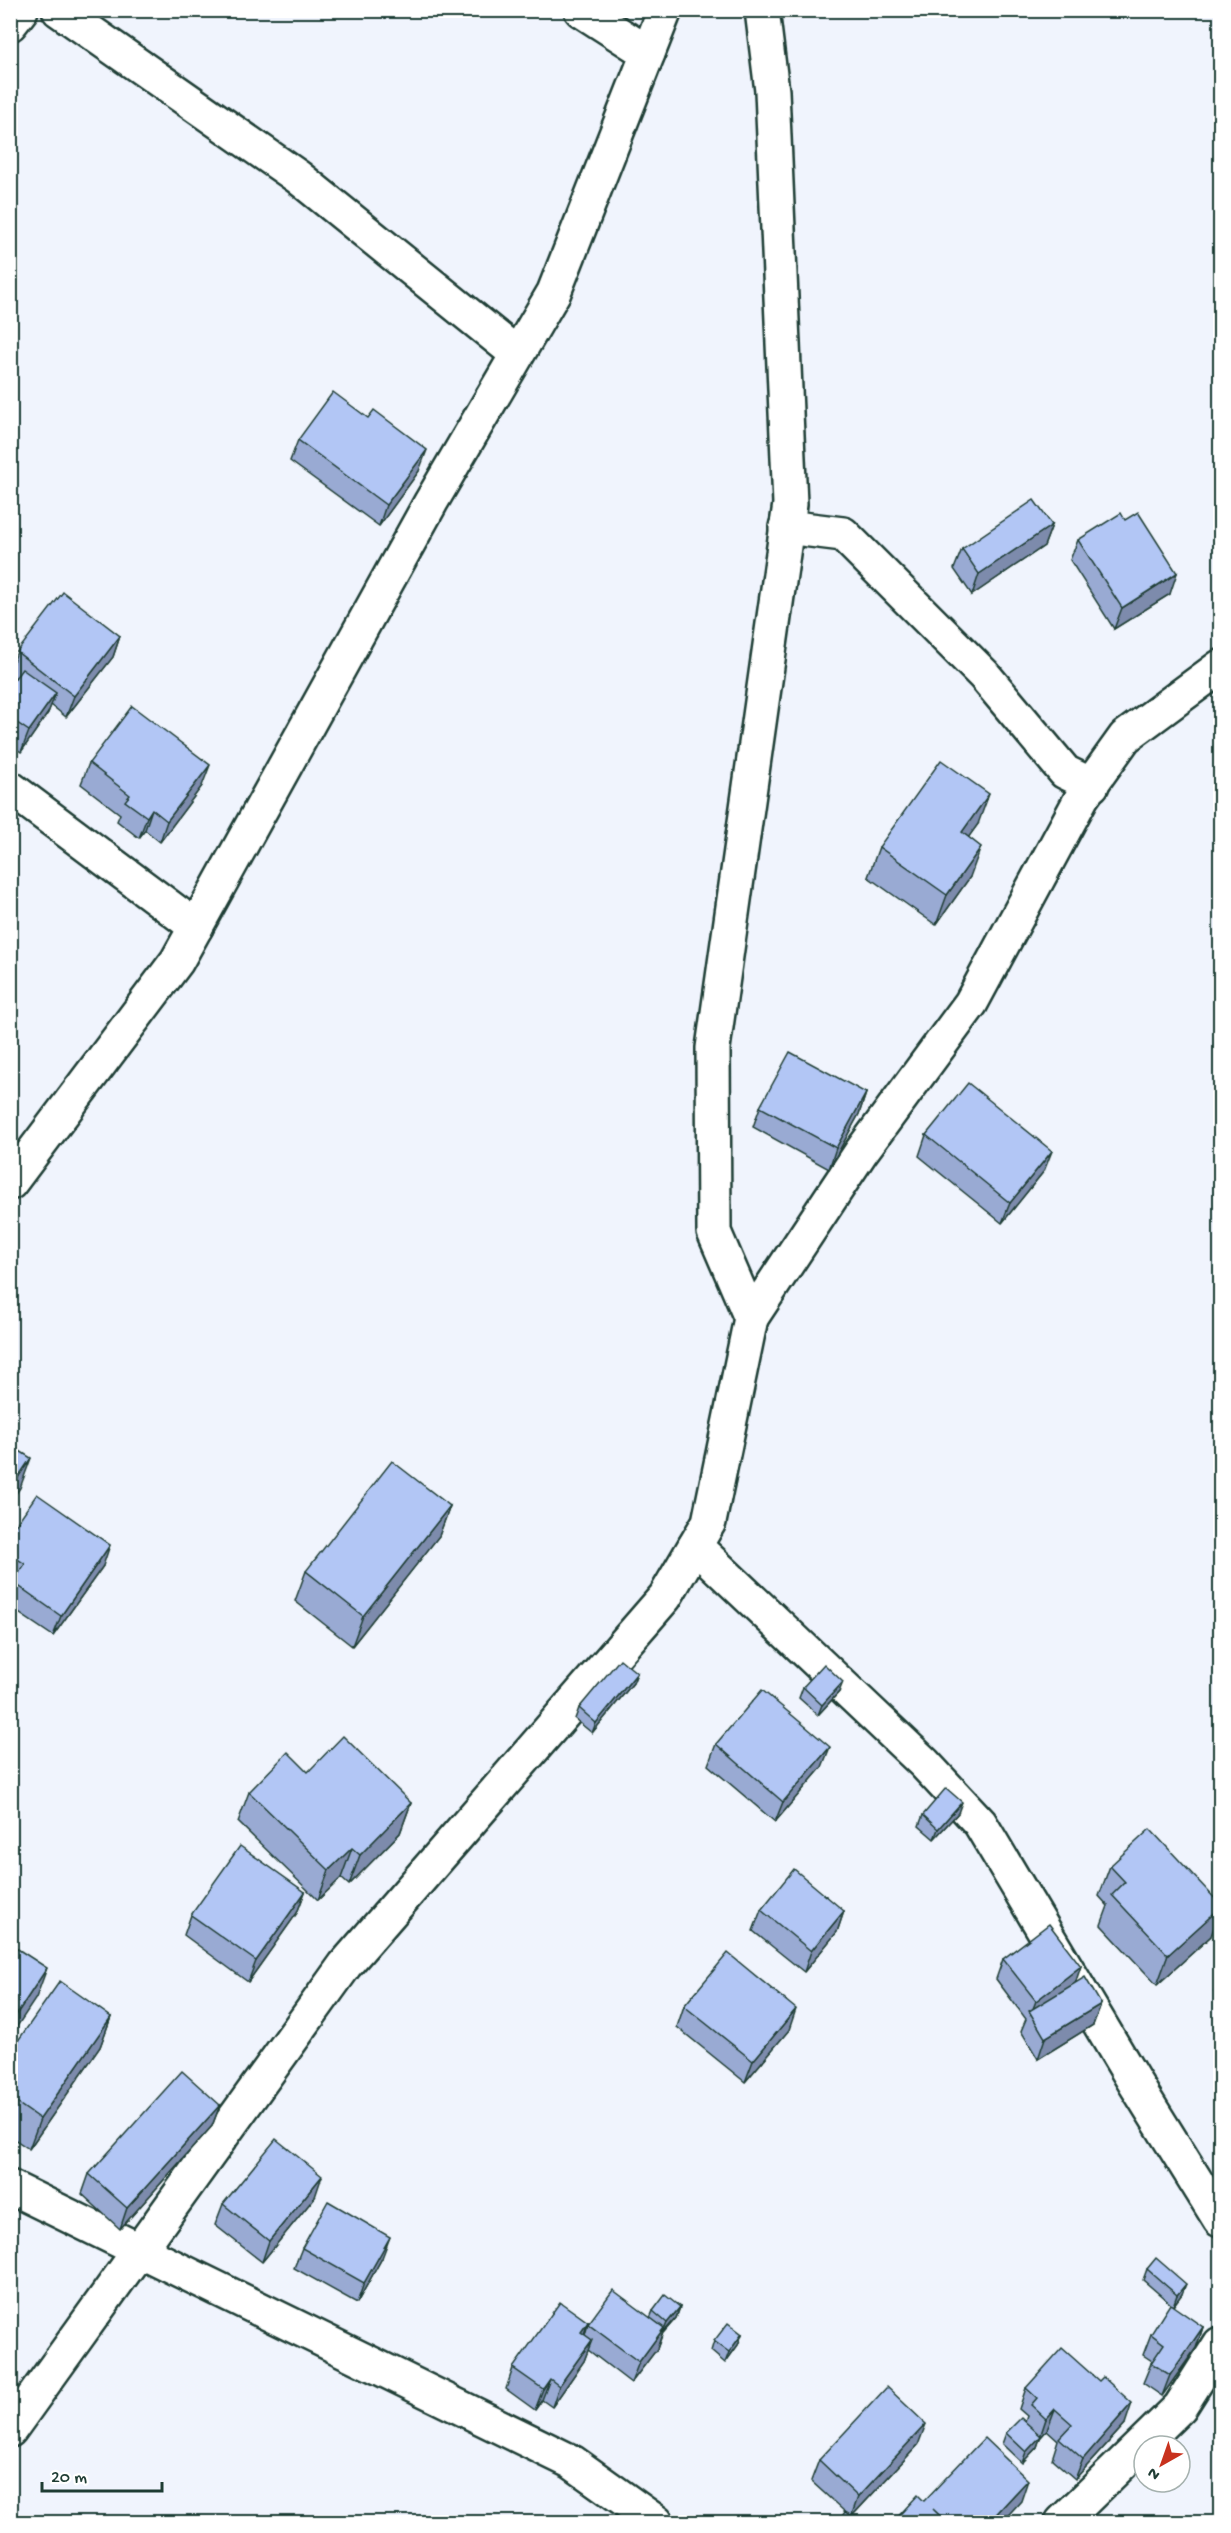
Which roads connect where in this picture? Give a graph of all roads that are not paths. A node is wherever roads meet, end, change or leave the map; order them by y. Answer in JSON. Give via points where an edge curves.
{"nodes":[{"id":1,"x":21,"y":10,"type":"edge"},
{"id":2,"x":58,"y":10,"type":"edge"},
{"id":3,"x":581,"y":10,"type":"edge"},
{"id":4,"x":665,"y":10,"type":"edge"},
{"id":5,"x":762,"y":10,"type":"edge"},
{"id":6,"x":10,"y":24,"type":"edge"},
{"id":7,"x":648,"y":52,"type":"junction"},
{"id":8,"x":517,"y":354,"type":"junction"},
{"id":9,"x":786,"y":527,"type":"junction"},
{"id":10,"x":1221,"y":667,"type":"edge"},
{"id":11,"x":1092,"y":785,"type":"junction"},
{"id":12,"x":10,"y":788,"type":"edge"},
{"id":13,"x":196,"y":927,"type":"junction"},
{"id":14,"x":10,"y":1183,"type":"edge"},
{"id":15,"x":751,"y":1318,"type":"junction"},
{"id":16,"x":695,"y":1546,"type":"junction"},
{"id":17,"x":10,"y":2187,"type":"edge"},
{"id":18,"x":1221,"y":2220,"type":"edge"},
{"id":19,"x":140,"y":2249,"type":"junction"},
{"id":20,"x":1221,"y":2344,"type":"edge"},
{"id":21,"x":10,"y":2430,"type":"edge"},
{"id":22,"x":656,"y":2523,"type":"edge"},
{"id":23,"x":1062,"y":2523,"type":"edge"}],
"edges":[{"from":1,"to":6,"type":"street"},
{"from":2,"to":8,"type":"street","via":[[298,177]]},
{"from":3,"to":7,"type":"street"},
{"from":4,"to":7,"type":"street"},
{"from":5,"to":9,"type":"street","via":[[772,91],[790,504]]},
{"from":7,"to":8,"type":"street","via":[[554,292]]},
{"from":8,"to":13,"type":"street"},
{"from":9,"to":11,"type":"street","via":[[843,534],[984,675],[1065,772]]},
{"from":9,"to":15,"type":"street","via":[[713,1048],[714,1232]]},
{"from":10,"to":11,"type":"street","via":[[1125,737]]},
{"from":11,"to":15,"type":"street","via":[[971,1003],[861,1152]]},
{"from":12,"to":13,"type":"street"},
{"from":13,"to":14,"type":"street","via":[[177,961]]},
{"from":15,"to":16,"type":"street","via":[[709,1522]]},
{"from":16,"to":18,"type":"street","via":[[924,1763],[980,1823]]},
{"from":16,"to":19,"type":"street","via":[[665,1597],[345,1965]]},
{"from":17,"to":19,"type":"street"},
{"from":19,"to":21,"type":"street"},
{"from":19,"to":22,"type":"street","via":[[572,2462]]},
{"from":20,"to":23,"type":"street","via":[[1180,2407]]}]}
